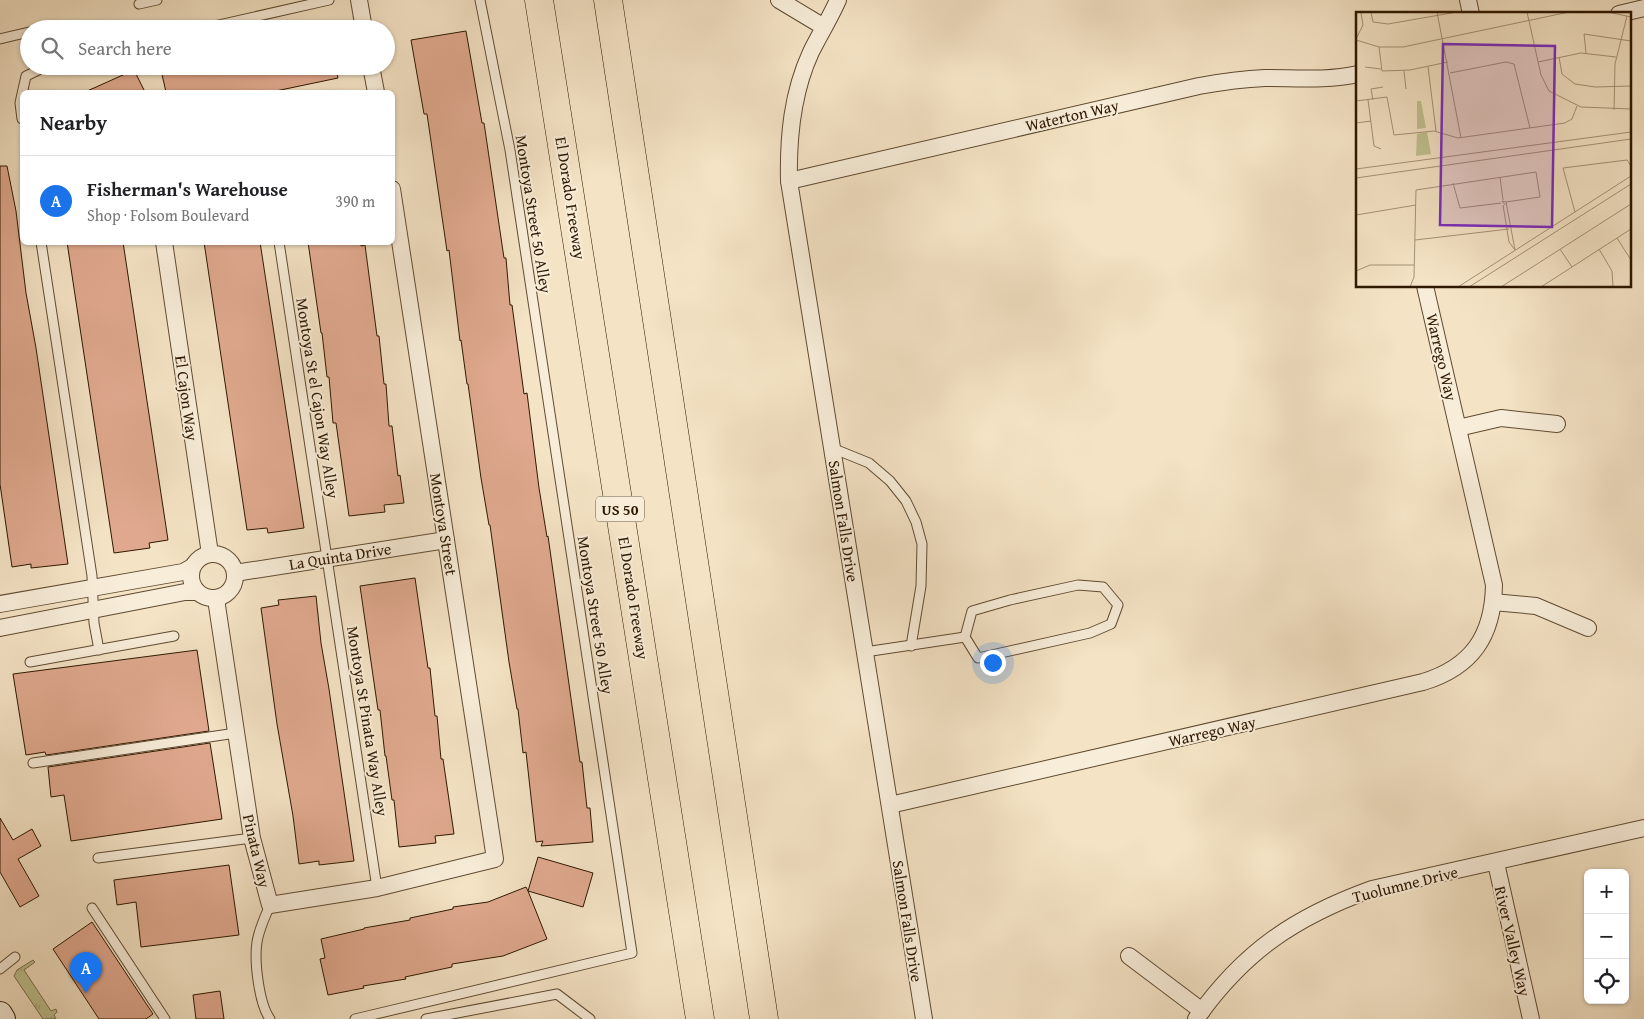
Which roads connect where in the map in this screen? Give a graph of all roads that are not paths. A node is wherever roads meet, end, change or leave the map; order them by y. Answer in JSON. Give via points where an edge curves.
{"nodes":[{"id":1,"x":157,"y":0,"type":"edge"},
{"id":2,"x":329,"y":0,"type":"edge"},
{"id":3,"x":359,"y":0,"type":"edge"},
{"id":4,"x":480,"y":0,"type":"edge"},
{"id":5,"x":539,"y":0,"type":"edge"},
{"id":6,"x":608,"y":0,"type":"edge"},
{"id":7,"x":779,"y":0,"type":"edge"},
{"id":8,"x":838,"y":0,"type":"edge"},
{"id":9,"x":139,"y":4,"type":"dead end"},
{"id":10,"x":1644,"y":8,"type":"edge"},
{"id":11,"x":1627,"y":12,"type":"edge"},
{"id":12,"x":241,"y":20,"type":"edge"},
{"id":13,"x":362,"y":20,"type":"edge"},
{"id":14,"x":824,"y":27,"type":"junction"},
{"id":15,"x":20,"y":34,"type":"edge"},
{"id":16,"x":0,"y":39,"type":"edge"},
{"id":17,"x":1356,"y":74,"type":"edge"},
{"id":18,"x":28,"y":75,"type":"edge"},
{"id":19,"x":373,"y":75,"type":"edge"},
{"id":20,"x":23,"y":90,"type":"edge"},
{"id":21,"x":376,"y":90,"type":"edge"},
{"id":22,"x":789,"y":181,"type":"junction"},
{"id":23,"x":395,"y":208,"type":"edge"},
{"id":24,"x":41,"y":245,"type":"edge"},
{"id":25,"x":164,"y":245,"type":"edge"},
{"id":26,"x":279,"y":245,"type":"edge"},
{"id":27,"x":1425,"y":288,"type":"edge"},
{"id":28,"x":1557,"y":424,"type":"dead end"},
{"id":29,"x":1458,"y":428,"type":"junction"},
{"id":30,"x":832,"y":448,"type":"junction"},
{"id":31,"x":446,"y":540,"type":"junction"},
{"id":32,"x":210,"y":554,"type":"junction"},
{"id":33,"x":327,"y":558,"type":"junction"},
{"id":34,"x":192,"y":567,"type":"junction"},
{"id":35,"x":235,"y":573,"type":"junction"},
{"id":36,"x":92,"y":588,"type":"junction"},
{"id":37,"x":195,"y":592,"type":"junction"},
{"id":38,"x":216,"y":599,"type":"junction"},
{"id":39,"x":1493,"y":602,"type":"junction"},
{"id":40,"x":0,"y":604,"type":"edge"},
{"id":41,"x":93,"y":610,"type":"junction"},
{"id":42,"x":0,"y":628,"type":"edge"},
{"id":43,"x":1588,"y":628,"type":"dead end"},
{"id":44,"x":174,"y":636,"type":"dead end"},
{"id":45,"x":965,"y":637,"type":"junction"},
{"id":46,"x":911,"y":646,"type":"junction"},
{"id":47,"x":99,"y":650,"type":"junction"},
{"id":48,"x":865,"y":652,"type":"junction"},
{"id":49,"x":30,"y":662,"type":"dead end"},
{"id":50,"x":236,"y":733,"type":"junction"},
{"id":51,"x":34,"y":763,"type":"dead end"},
{"id":52,"x":890,"y":805,"type":"junction"},
{"id":53,"x":1644,"y":828,"type":"edge"},
{"id":54,"x":252,"y":838,"type":"junction"},
{"id":55,"x":98,"y":858,"type":"dead end"},
{"id":56,"x":495,"y":859,"type":"joint"},
{"id":57,"x":1496,"y":863,"type":"junction"},
{"id":58,"x":377,"y":888,"type":"junction"},
{"id":59,"x":270,"y":905,"type":"junction"},
{"id":60,"x":92,"y":908,"type":"dead end"},
{"id":61,"x":1129,"y":956,"type":"dead end"},
{"id":62,"x":15,"y":957,"type":"dead end"},
{"id":63,"x":0,"y":969,"type":"edge"},
{"id":64,"x":0,"y":1014,"type":"edge"},
{"id":65,"x":1199,"y":1015,"type":"edge"},
{"id":66,"x":3,"y":1019,"type":"edge"},
{"id":67,"x":164,"y":1019,"type":"edge"},
{"id":68,"x":270,"y":1019,"type":"edge"},
{"id":69,"x":355,"y":1019,"type":"edge"},
{"id":70,"x":426,"y":1019,"type":"edge"},
{"id":71,"x":590,"y":1019,"type":"edge"},
{"id":72,"x":700,"y":1019,"type":"edge"},
{"id":73,"x":764,"y":1019,"type":"edge"},
{"id":74,"x":924,"y":1019,"type":"edge"},
{"id":75,"x":1531,"y":1019,"type":"edge"}],
"edges":[{"from":1,"to":9,"type":"lane"},
{"from":2,"to":12,"type":"lane"},
{"from":3,"to":13,"type":"street"},
{"from":4,"to":69,"type":"lane","name":"Montoya Street 50 Alley","via":[[510,150],[632,953]]},
{"from":5,"to":72,"type":"highway","name":"El Dorado Freeway","number":"US 50"},
{"from":6,"to":73,"type":"highway"},
{"from":7,"to":14,"type":"street"},
{"from":8,"to":14,"type":"street","name":"Salmon Falls Drive"},
{"from":10,"to":11,"type":"street"},
{"from":14,"to":22,"type":"street","name":"Salmon Falls Drive","via":[[801,77],[794,103],[788,155]]},
{"from":15,"to":16,"type":"lane"},
{"from":17,"to":22,"type":"street","name":"Waterton Way","via":[[1323,79],[1232,80],[1199,86]]},
{"from":18,"to":20,"type":"lane"},
{"from":19,"to":21,"type":"street"},
{"from":22,"to":30,"type":"street","name":"Salmon Falls Drive"},
{"from":23,"to":31,"type":"street","name":"Montoya Street"},
{"from":24,"to":36,"type":"lane"},
{"from":25,"to":32,"type":"street","name":"El Cajon Way"},
{"from":26,"to":33,"type":"lane","name":"Montoya St el Cajon Way Alley"},
{"from":27,"to":29,"type":"street","name":"Warrego Way"},
{"from":28,"to":29,"type":"street","via":[[1501,418]]},
{"from":29,"to":39,"type":"street","name":"Warrego Way","via":[[1494,585]]},
{"from":30,"to":46,"type":"lane","via":[[869,463],[890,481],[906,501],[916,522],[922,544],[921,586]]},
{"from":30,"to":48,"type":"street","name":"Salmon Falls Drive"},
{"from":31,"to":33,"type":"street","name":"La Quinta Drive"},
{"from":31,"to":56,"type":"street","name":"Montoya Street"},
{"from":32,"to":34,"type":"street","via":[[197,560]]},
{"from":32,"to":35,"type":"street","via":[[223,556]]},
{"from":33,"to":35,"type":"street","name":"La Quinta Drive"},
{"from":33,"to":58,"type":"lane","name":"Montoya St Pinata Way Alley"},
{"from":34,"to":36,"type":"street","via":[[183,572]]},
{"from":34,"to":37,"type":"street","via":[[190,578]]},
{"from":35,"to":38,"type":"street","via":[[231,590]]},
{"from":36,"to":40,"type":"street"},
{"from":36,"to":41,"type":"lane"},
{"from":37,"to":38,"type":"street"},
{"from":37,"to":41,"type":"street"},
{"from":38,"to":50,"type":"street","name":"Pinata Way"},
{"from":39,"to":43,"type":"street","via":[[1536,606]]},
{"from":39,"to":52,"type":"street","name":"Warrego Way","via":[[1488,626],[1475,648],[1457,666],[1435,678]]},
{"from":41,"to":42,"type":"street"},
{"from":41,"to":47,"type":"lane"},
{"from":44,"to":47,"type":"lane"},
{"from":45,"to":45,"type":"lane","via":[[978,658],[1090,633],[1111,624],[1118,604],[1104,587],[1078,585],[972,611]]},
{"from":45,"to":46,"type":"lane"},
{"from":46,"to":48,"type":"lane"},
{"from":47,"to":49,"type":"lane"},
{"from":48,"to":52,"type":"street","name":"Salmon Falls Drive"},
{"from":50,"to":51,"type":"lane"},
{"from":50,"to":54,"type":"street","name":"Pinata Way"},
{"from":52,"to":74,"type":"street","name":"Salmon Falls Drive"},
{"from":53,"to":57,"type":"street","name":"Tuolumne Drive"},
{"from":54,"to":55,"type":"lane"},
{"from":54,"to":59,"type":"street","name":"Pinata Way"},
{"from":56,"to":58,"type":"street","name":"Pinata Way"},
{"from":57,"to":65,"type":"street","name":"Tuolumne Drive","via":[[1372,889],[1312,914],[1258,950],[1233,972]]},
{"from":57,"to":75,"type":"street","name":"River Valley Way"},
{"from":58,"to":59,"type":"street","name":"Pinata Way"},
{"from":59,"to":68,"type":"lane","via":[[256,954],[263,1003]]},
{"from":60,"to":67,"type":"lane"},
{"from":61,"to":65,"type":"street","name":"Tuolumne Drive"},
{"from":62,"to":63,"type":"lane"},
{"from":64,"to":66,"type":"main road"},
{"from":70,"to":71,"type":"lane","via":[[557,994]]}]}
